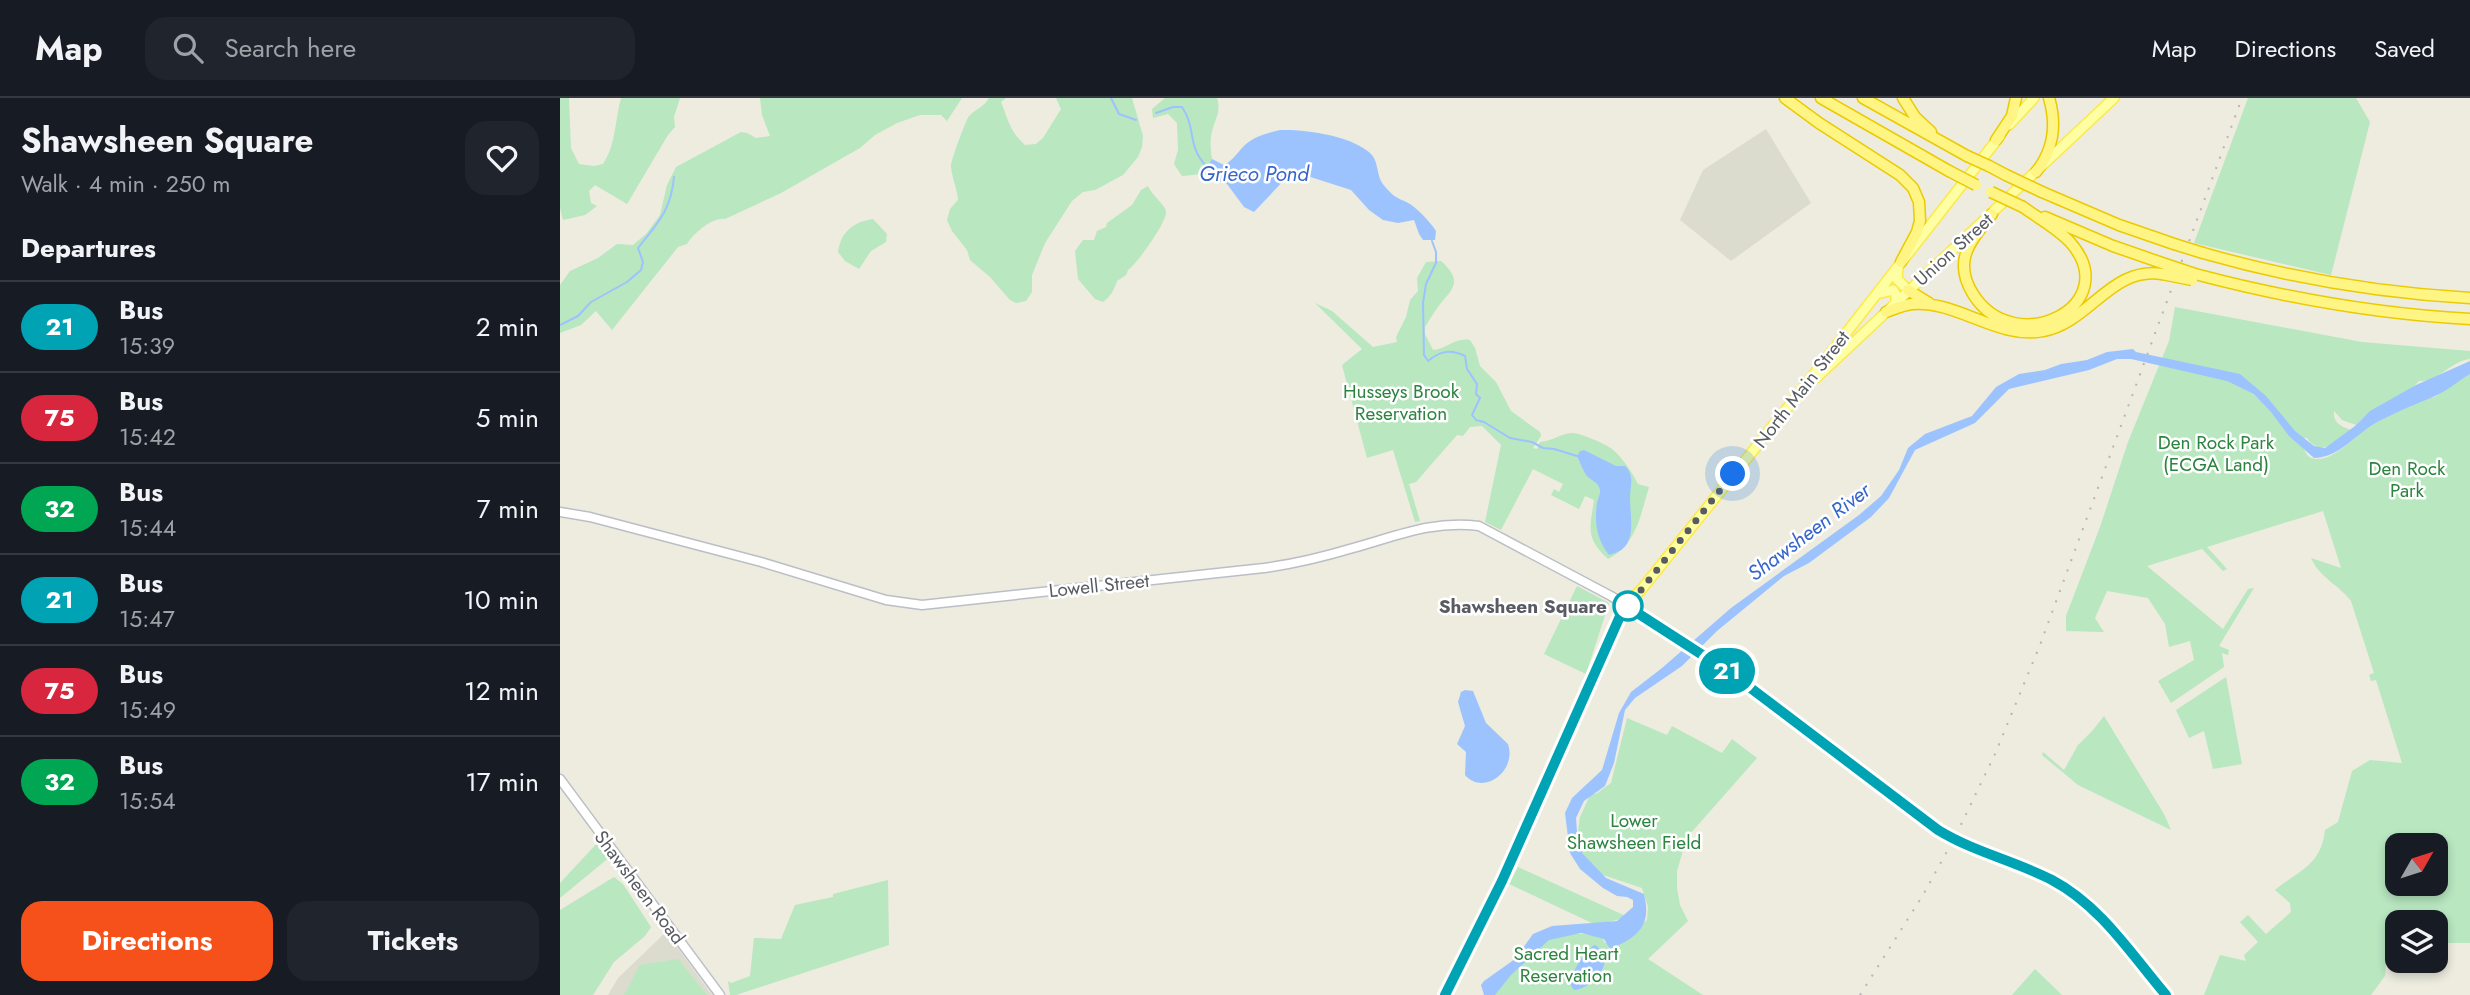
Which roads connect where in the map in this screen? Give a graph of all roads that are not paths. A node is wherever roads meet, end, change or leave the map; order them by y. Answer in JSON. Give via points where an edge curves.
{"nodes":[{"id":1,"x":1786,"y":98,"type":"edge"},
{"id":2,"x":1821,"y":98,"type":"edge"},
{"id":3,"x":1863,"y":98,"type":"edge"},
{"id":4,"x":1903,"y":98,"type":"edge"},
{"id":5,"x":2016,"y":98,"type":"edge"},
{"id":6,"x":2034,"y":98,"type":"edge"},
{"id":7,"x":2049,"y":98,"type":"edge"},
{"id":8,"x":2114,"y":98,"type":"edge"},
{"id":9,"x":1996,"y":140,"type":"junction"},
{"id":10,"x":1948,"y":145,"type":"junction"},
{"id":11,"x":2036,"y":172,"type":"junction"},
{"id":12,"x":2022,"y":207,"type":"junction"},
{"id":13,"x":1992,"y":214,"type":"junction"},
{"id":14,"x":1901,"y":262,"type":"junction"},
{"id":15,"x":2163,"y":269,"type":"junction"},
{"id":16,"x":1909,"y":290,"type":"junction"},
{"id":17,"x":1874,"y":296,"type":"junction"},
{"id":18,"x":2470,"y":298,"type":"edge"},
{"id":19,"x":1896,"y":302,"type":"junction"},
{"id":20,"x":1933,"y":305,"type":"junction"},
{"id":21,"x":1886,"y":312,"type":"junction"},
{"id":22,"x":2470,"y":319,"type":"edge"},
{"id":23,"x":1793,"y":401,"type":"junction"},
{"id":24,"x":560,"y":512,"type":"edge"},
{"id":25,"x":1625,"y":605,"type":"junction"},
{"id":26,"x":560,"y":779,"type":"edge"},
{"id":27,"x":720,"y":995,"type":"edge"},
{"id":28,"x":1445,"y":995,"type":"edge"},
{"id":29,"x":2166,"y":995,"type":"edge"}],
"edges":[{"from":1,"to":14,"type":"highway","via":[[1913,188],[1920,221]]},
{"from":2,"to":12,"type":"highway","bridge":true},
{"from":3,"to":10,"type":"highway"},
{"from":4,"to":10,"type":"highway","via":[[1915,117]]},
{"from":5,"to":9,"type":"highway","via":[[2012,116]]},
{"from":6,"to":9,"type":"main road","name":"North Main Street"},
{"from":7,"to":11,"type":"highway","via":[[2052,139]]},
{"from":8,"to":11,"type":"main road","name":"Union Street"},
{"from":9,"to":14,"type":"main road","name":"North Main Street"},
{"from":10,"to":18,"type":"highway","bridge":true,"via":[[2119,225],[2203,253],[2333,284]]},
{"from":11,"to":13,"type":"main road","name":"Union Street"},
{"from":12,"to":13,"type":"highway","via":[[2070,242],[2084,271],[2076,303],[2045,323],[2022,325],[2000,318],[1982,306],[1968,284],[1966,249]]},
{"from":12,"to":15,"type":"highway"},
{"from":13,"to":16,"type":"main road","name":"Union Street"},
{"from":14,"to":16,"type":"main road","via":[[1896,278]]},
{"from":14,"to":17,"type":"main road","name":"North Main Street"},
{"from":15,"to":20,"type":"highway","via":[[2122,280],[2069,321],[2041,332],[2011,330]]},
{"from":15,"to":22,"type":"highway","bridge":true,"via":[[2224,288],[2335,306]]},
{"from":16,"to":19,"type":"main road","name":"Union Street"},
{"from":16,"to":20,"type":"highway"},
{"from":17,"to":19,"type":"main road","via":[[1891,290]]},
{"from":17,"to":23,"type":"main road","name":"North Main Street"},
{"from":19,"to":21,"type":"main road","name":"Union Street"},
{"from":20,"to":21,"type":"highway","via":[[1906,305]]},
{"from":21,"to":23,"type":"main road","name":"Union Street"},
{"from":23,"to":25,"type":"main road","name":"North Main Street"},
{"from":24,"to":25,"type":"main road","name":"Lowell Street","via":[[761,562],[886,600],[922,605],[1286,565],[1456,523],[1479,526]]},
{"from":25,"to":28,"type":"main road","name":"North Main Street","via":[[1502,881]]},
{"from":25,"to":29,"type":"main road","name":"Lowell Street","via":[[1699,652],[1938,830],[2051,880],[2078,897],[2105,921]]},
{"from":26,"to":27,"type":"main road","name":"Shawsheen Road"}]}
